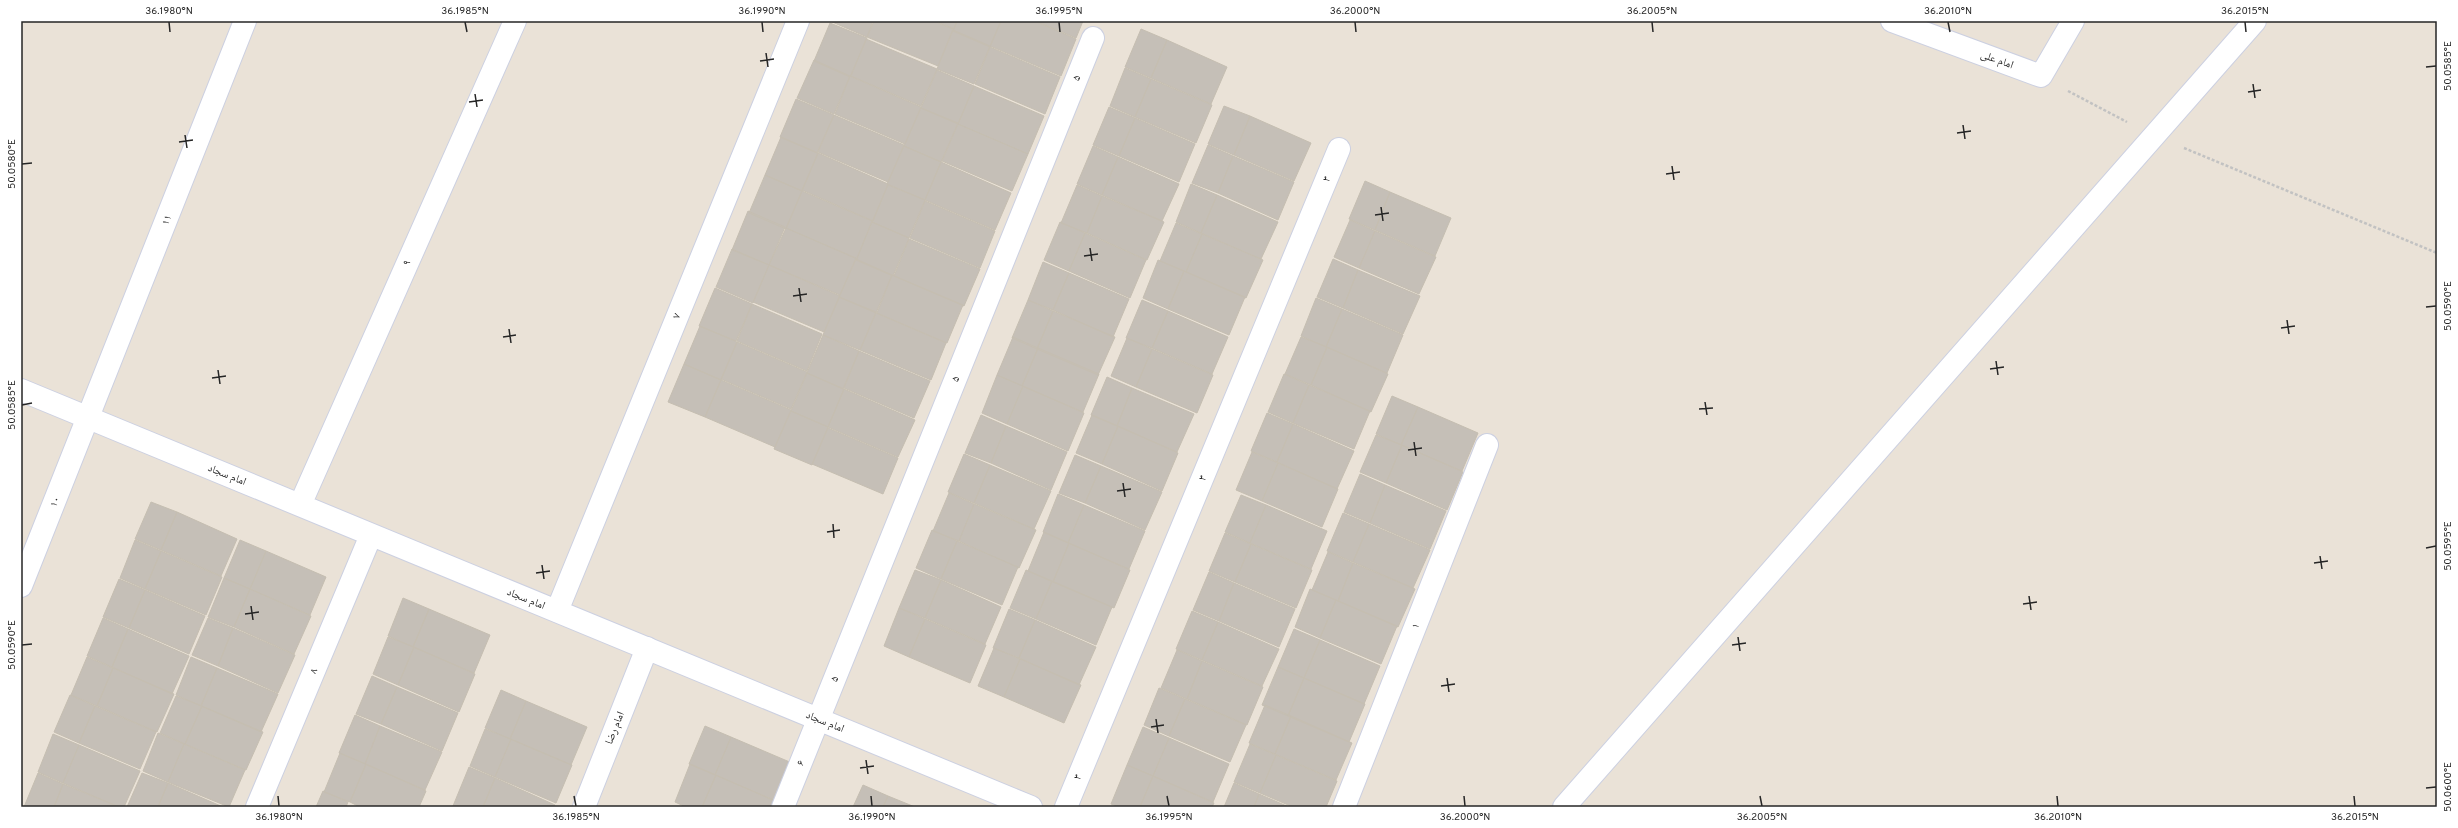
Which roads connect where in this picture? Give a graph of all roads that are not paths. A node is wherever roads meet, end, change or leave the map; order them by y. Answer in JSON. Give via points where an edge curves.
{"nodes":[{"id":1,"x":245,"y":21,"type":"edge"},
{"id":2,"x":515,"y":21,"type":"edge"},
{"id":3,"x":798,"y":21,"type":"edge"},
{"id":4,"x":1892,"y":21,"type":"edge"},
{"id":5,"x":2073,"y":21,"type":"edge"},
{"id":6,"x":2255,"y":21,"type":"edge"},
{"id":7,"x":1093,"y":38,"type":"dead end"},
{"id":8,"x":1339,"y":150,"type":"dead end"},
{"id":9,"x":21,"y":390,"type":"edge"},
{"id":10,"x":89,"y":418,"type":"junction"},
{"id":11,"x":1488,"y":445,"type":"dead end"},
{"id":12,"x":300,"y":505,"type":"junction"},
{"id":13,"x":371,"y":535,"type":"junction"},
{"id":14,"x":21,"y":586,"type":"edge"},
{"id":15,"x":556,"y":611,"type":"junction"},
{"id":16,"x":646,"y":648,"type":"junction"},
{"id":17,"x":819,"y":720,"type":"junction"},
{"id":18,"x":257,"y":807,"type":"edge"},
{"id":19,"x":584,"y":807,"type":"edge"},
{"id":20,"x":783,"y":807,"type":"edge"},
{"id":21,"x":1031,"y":807,"type":"edge"},
{"id":22,"x":1066,"y":807,"type":"edge"},
{"id":23,"x":1344,"y":807,"type":"edge"},
{"id":24,"x":1564,"y":807,"type":"edge"}],
"edges":[{"from":1,"to":10,"type":"street","name":"۱۱"},
{"from":2,"to":12,"type":"street","name":"۹"},
{"from":3,"to":15,"type":"street","name":"۷"},
{"from":4,"to":5,"type":"street","name":"امام علی","via":[[2041,76]]},
{"from":6,"to":24,"type":"street"},
{"from":7,"to":17,"type":"street","name":"۵"},
{"from":8,"to":22,"type":"street","name":"۳"},
{"from":9,"to":10,"type":"street","name":"امام سجاد"},
{"from":10,"to":12,"type":"street","name":"امام سجاد"},
{"from":10,"to":14,"type":"street","name":"۱۰"},
{"from":11,"to":23,"type":"street","name":"۱"},
{"from":12,"to":13,"type":"street","name":"امام سجاد"},
{"from":13,"to":15,"type":"street","name":"امام سجاد"},
{"from":13,"to":18,"type":"street","name":"۸"},
{"from":15,"to":16,"type":"street","name":"امام سجاد"},
{"from":16,"to":17,"type":"street","name":"امام سجاد"},
{"from":16,"to":19,"type":"street","name":"امام رضا"},
{"from":17,"to":20,"type":"street","name":"۶"},
{"from":17,"to":21,"type":"street","name":"امام سجاد"}]}
